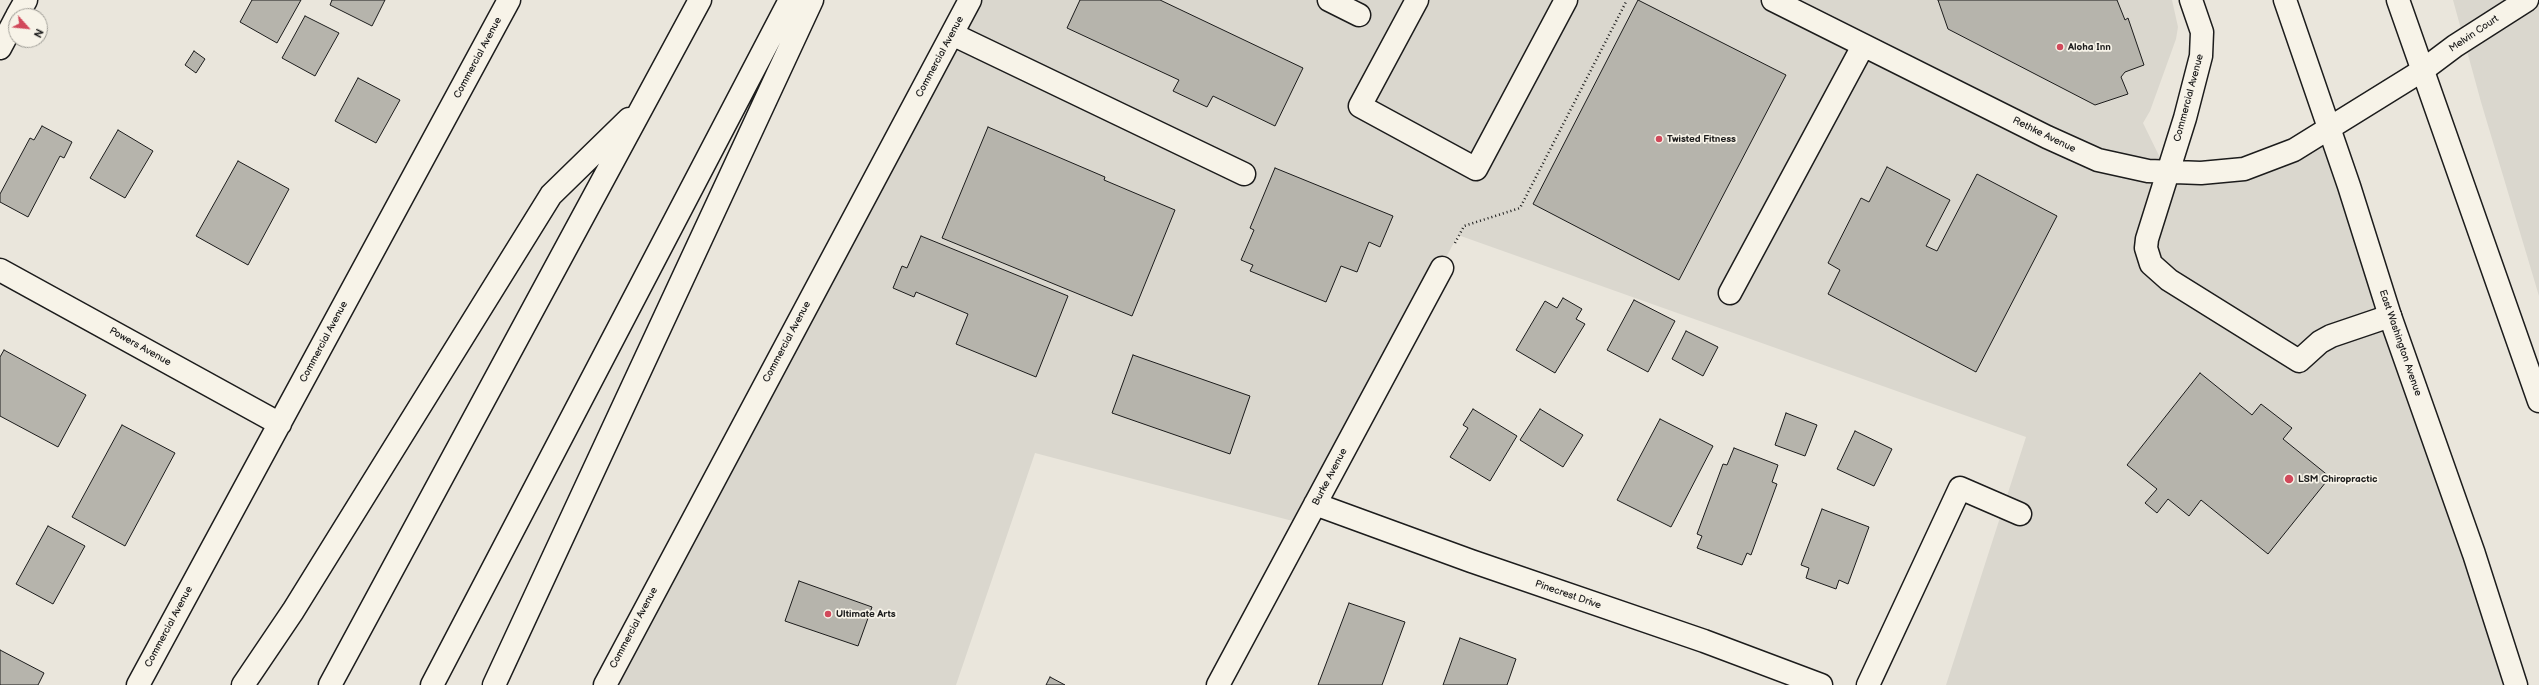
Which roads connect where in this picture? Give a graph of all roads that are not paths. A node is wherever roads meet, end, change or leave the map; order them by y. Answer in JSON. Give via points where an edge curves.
{"nodes":[{"id":1,"x":509,"y":0,"type":"edge"},
{"id":2,"x":700,"y":0,"type":"edge"},
{"id":3,"x":790,"y":0,"type":"edge"},
{"id":4,"x":812,"y":0,"type":"edge"},
{"id":5,"x":970,"y":0,"type":"edge"},
{"id":6,"x":1329,"y":0,"type":"edge"},
{"id":7,"x":1417,"y":0,"type":"edge"},
{"id":8,"x":1566,"y":0,"type":"edge"},
{"id":9,"x":1773,"y":0,"type":"edge"},
{"id":10,"x":2191,"y":0,"type":"edge"},
{"id":11,"x":2285,"y":0,"type":"edge"},
{"id":12,"x":2398,"y":0,"type":"edge"},
{"id":13,"x":2526,"y":0,"type":"edge"},
{"id":14,"x":1359,"y":16,"type":"dead end"},
{"id":15,"x":8,"y":33,"type":"edge"},
{"id":16,"x":952,"y":34,"type":"junction"},
{"id":17,"x":1863,"y":46,"type":"junction"},
{"id":18,"x":0,"y":48,"type":"edge"},
{"id":19,"x":2423,"y":70,"type":"junction"},
{"id":20,"x":644,"y":104,"type":"junction"},
{"id":21,"x":2329,"y":129,"type":"junction"},
{"id":22,"x":2168,"y":172,"type":"junction"},
{"id":23,"x":1244,"y":174,"type":"dead end"},
{"id":24,"x":1442,"y":268,"type":"road end"},
{"id":25,"x":0,"y":270,"type":"edge"},
{"id":26,"x":1730,"y":293,"type":"dead end"},
{"id":27,"x":2390,"y":316,"type":"junction"},
{"id":28,"x":2539,"y":401,"type":"edge"},
{"id":29,"x":280,"y":424,"type":"junction"},
{"id":30,"x":1316,"y":504,"type":"junction"},
{"id":31,"x":2020,"y":514,"type":"dead end"},
{"id":32,"x":138,"y":685,"type":"edge"},
{"id":33,"x":243,"y":685,"type":"edge"},
{"id":34,"x":330,"y":685,"type":"edge"},
{"id":35,"x":432,"y":685,"type":"edge"},
{"id":36,"x":494,"y":685,"type":"edge"},
{"id":37,"x":605,"y":685,"type":"edge"},
{"id":38,"x":1218,"y":685,"type":"edge"},
{"id":39,"x":1821,"y":685,"type":"edge"},
{"id":40,"x":1868,"y":685,"type":"edge"},
{"id":41,"x":2516,"y":685,"type":"edge"}],
"edges":[{"from":1,"to":29,"type":"main road","name":"Commercial Avenue"},
{"from":2,"to":20,"type":"main road"},
{"from":3,"to":35,"type":"main road"},
{"from":4,"to":36,"type":"main road"},
{"from":5,"to":16,"type":"main road","name":"Commercial Avenue"},
{"from":6,"to":14,"type":"main road"},
{"from":7,"to":8,"type":"main road","via":[[1360,106],[1476,169]]},
{"from":9,"to":17,"type":"main road","name":"Rethke Avenue"},
{"from":10,"to":22,"type":"main road","name":"Commercial Avenue","via":[[2202,32],[2201,52],[2185,118]]},
{"from":11,"to":21,"type":"main road","name":"East Washington Avenue"},
{"from":12,"to":19,"type":"main road"},
{"from":13,"to":19,"type":"main road","name":"Melvin Court"},
{"from":15,"to":18,"type":"main road"},
{"from":16,"to":23,"type":"main road"},
{"from":16,"to":37,"type":"main road","name":"Commercial Avenue"},
{"from":17,"to":22,"type":"main road","name":"Rethke Avenue","via":[[2098,160],[2131,169]]},
{"from":17,"to":26,"type":"main road"},
{"from":19,"to":21,"type":"main road","name":"Melvin Court"},
{"from":19,"to":28,"type":"main road"},
{"from":20,"to":33,"type":"main road","via":[[551,195],[292,611]]},
{"from":20,"to":34,"type":"main road"},
{"from":21,"to":22,"type":"main road","name":"Rethke Avenue","via":[[2294,150],[2250,167],[2201,173]]},
{"from":21,"to":27,"type":"main road","name":"East Washington Avenue"},
{"from":22,"to":27,"type":"main road","name":"Commercial Avenue","via":[[2150,226],[2146,248],[2151,264],[2169,280],[2299,361],[2320,342],[2331,336]]},
{"from":24,"to":30,"type":"main road","name":"Burke Avenue"},
{"from":25,"to":29,"type":"main road","name":"Powers Avenue"},
{"from":27,"to":41,"type":"main road","name":"East Washington Avenue","via":[[2474,554]]},
{"from":29,"to":32,"type":"main road","name":"Commercial Avenue"},
{"from":30,"to":38,"type":"main road","name":"Burke Avenue"},
{"from":30,"to":39,"type":"main road","name":"Pinecrest Drive"},
{"from":31,"to":40,"type":"main road","via":[[1960,488]]}]}
